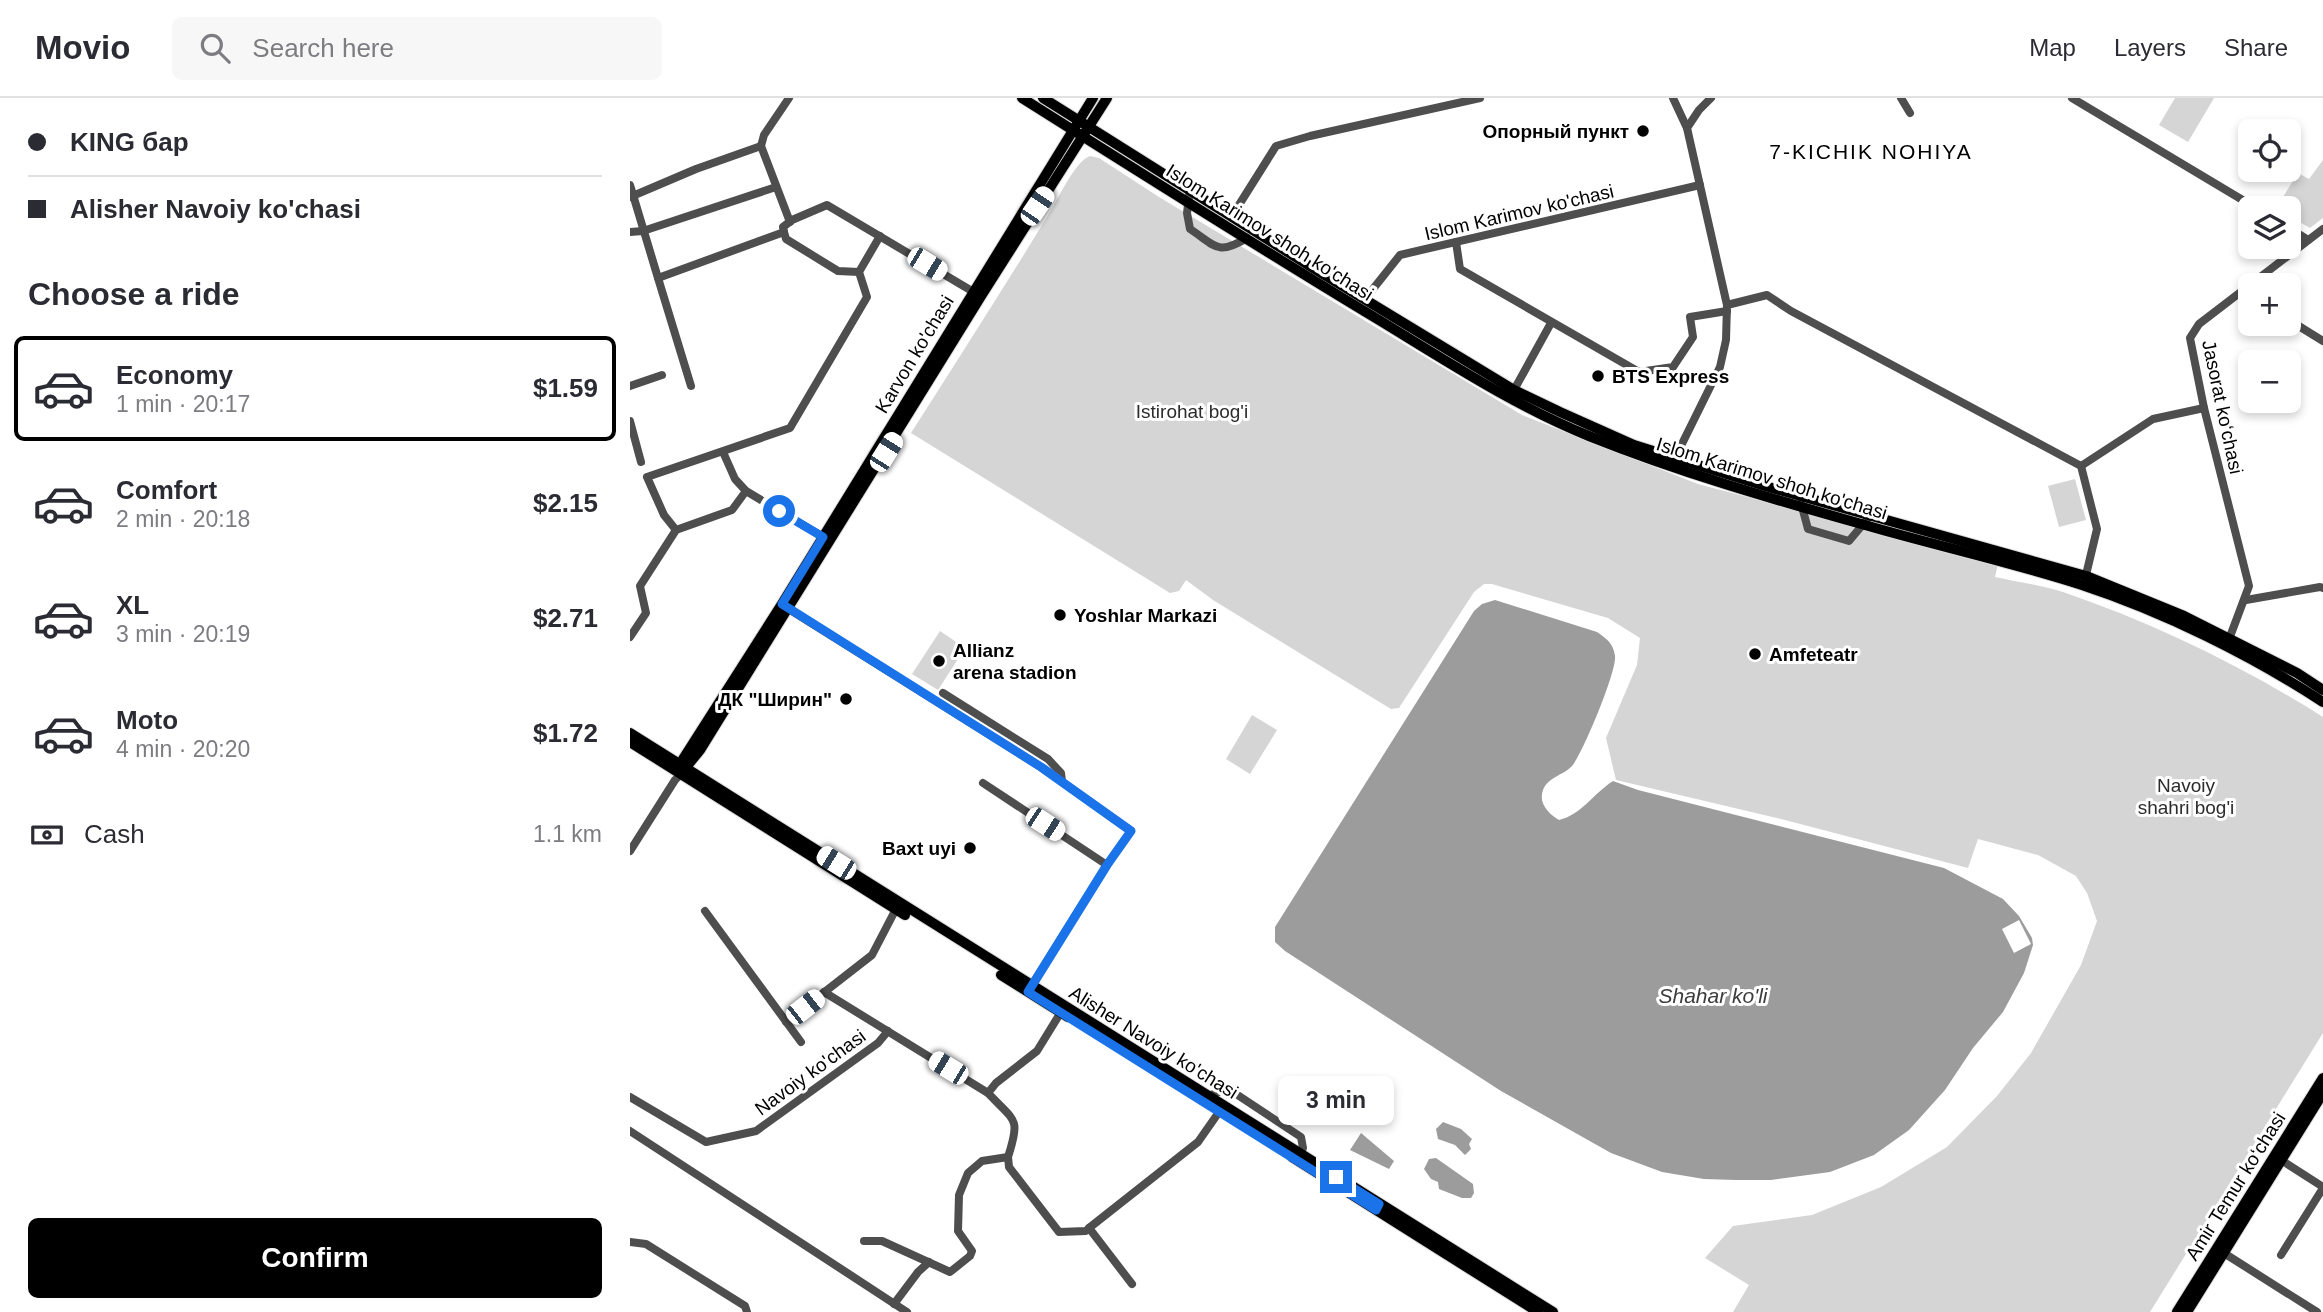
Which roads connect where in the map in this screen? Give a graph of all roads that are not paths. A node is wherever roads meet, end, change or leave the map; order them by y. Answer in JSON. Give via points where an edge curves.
{"nodes":[{"id":1,"x":789,"y":98,"type":"edge"},
{"id":2,"x":1022,"y":98,"type":"edge"},
{"id":3,"x":1043,"y":98,"type":"edge"},
{"id":4,"x":1093,"y":98,"type":"edge"},
{"id":5,"x":1107,"y":98,"type":"edge"},
{"id":6,"x":1479,"y":98,"type":"edge"},
{"id":7,"x":1673,"y":98,"type":"edge"},
{"id":8,"x":1710,"y":98,"type":"edge"},
{"id":9,"x":1901,"y":98,"type":"edge"},
{"id":10,"x":2072,"y":98,"type":"edge"},
{"id":11,"x":1910,"y":113,"type":"dead end"},
{"id":12,"x":1079,"y":120,"type":"junction"},
{"id":13,"x":1089,"y":126,"type":"junction"},
{"id":14,"x":1687,"y":128,"type":"junction"},
{"id":15,"x":1073,"y":130,"type":"junction"},
{"id":16,"x":1083,"y":137,"type":"junction"},
{"id":17,"x":761,"y":146,"type":"junction"},
{"id":18,"x":630,"y":185,"type":"edge"},
{"id":19,"x":1700,"y":185,"type":"junction"},
{"id":20,"x":776,"y":187,"type":"junction"},
{"id":21,"x":1190,"y":190,"type":"junction"},
{"id":22,"x":631,"y":197,"type":"edge"},
{"id":23,"x":2238,"y":197,"type":"edge"},
{"id":24,"x":1188,"y":202,"type":"junction"},
{"id":25,"x":1232,"y":216,"type":"junction"},
{"id":26,"x":790,"y":222,"type":"junction"},
{"id":27,"x":2323,"y":229,"type":"edge"},
{"id":28,"x":643,"y":231,"type":"junction"},
{"id":29,"x":630,"y":232,"type":"edge"},
{"id":30,"x":784,"y":232,"type":"junction"},
{"id":31,"x":880,"y":236,"type":"junction"},
{"id":32,"x":2301,"y":236,"type":"edge"},
{"id":33,"x":1247,"y":238,"type":"junction"},
{"id":34,"x":2308,"y":240,"type":"junction"},
{"id":35,"x":1456,"y":242,"type":"junction"},
{"id":36,"x":859,"y":272,"type":"junction"},
{"id":37,"x":2266,"y":273,"type":"edge"},
{"id":38,"x":658,"y":278,"type":"junction"},
{"id":39,"x":977,"y":294,"type":"junction"},
{"id":40,"x":2238,"y":295,"type":"edge"},
{"id":41,"x":1364,"y":299,"type":"junction"},
{"id":42,"x":1727,"y":308,"type":"junction"},
{"id":43,"x":1550,"y":323,"type":"junction"},
{"id":44,"x":2301,"y":327,"type":"edge"},
{"id":45,"x":2323,"y":341,"type":"edge"},
{"id":46,"x":662,"y":375,"type":"dead end"},
{"id":47,"x":630,"y":386,"type":"edge"},
{"id":48,"x":691,"y":386,"type":"dead end"},
{"id":49,"x":1514,"y":390,"type":"junction"},
{"id":50,"x":2204,"y":408,"type":"junction"},
{"id":51,"x":630,"y":421,"type":"edge"},
{"id":52,"x":723,"y":452,"type":"junction"},
{"id":53,"x":641,"y":462,"type":"dead end"},
{"id":54,"x":1673,"y":462,"type":"junction"},
{"id":55,"x":2081,"y":466,"type":"junction"},
{"id":56,"x":746,"y":491,"type":"junction"},
{"id":57,"x":1801,"y":501,"type":"junction"},
{"id":58,"x":1870,"y":516,"type":"junction"},
{"id":59,"x":1863,"y":525,"type":"junction"},
{"id":60,"x":676,"y":530,"type":"junction"},
{"id":61,"x":827,"y":539,"type":"junction"},
{"id":62,"x":2084,"y":580,"type":"junction"},
{"id":63,"x":2323,"y":588,"type":"edge"},
{"id":64,"x":2246,"y":600,"type":"junction"},
{"id":65,"x":785,"y":607,"type":"junction"},
{"id":66,"x":630,"y":636,"type":"edge"},
{"id":67,"x":2228,"y":643,"type":"junction"},
{"id":68,"x":2323,"y":690,"type":"edge"},
{"id":69,"x":943,"y":693,"type":"dead end"},
{"id":70,"x":2323,"y":702,"type":"edge"},
{"id":71,"x":630,"y":733,"type":"edge"},
{"id":72,"x":630,"y":742,"type":"edge"},
{"id":73,"x":679,"y":771,"type":"junction"},
{"id":74,"x":1062,"y":782,"type":"junction"},
{"id":75,"x":983,"y":783,"type":"dead end"},
{"id":76,"x":630,"y":851,"type":"edge"},
{"id":77,"x":1107,"y":865,"type":"junction"},
{"id":78,"x":898,"y":906,"type":"junction"},
{"id":79,"x":705,"y":911,"type":"dead end"},
{"id":80,"x":1030,"y":989,"type":"junction"},
{"id":81,"x":824,"y":992,"type":"junction"},
{"id":82,"x":1060,"y":1012,"type":"junction"},
{"id":83,"x":786,"y":1022,"type":"junction"},
{"id":84,"x":888,"y":1031,"type":"junction"},
{"id":85,"x":801,"y":1042,"type":"dead end"},
{"id":86,"x":2323,"y":1078,"type":"edge"},
{"id":87,"x":988,"y":1093,"type":"junction"},
{"id":88,"x":2323,"y":1093,"type":"edge"},
{"id":89,"x":630,"y":1097,"type":"edge"},
{"id":90,"x":1213,"y":1104,"type":"junction"},
{"id":91,"x":630,"y":1131,"type":"edge"},
{"id":92,"x":1300,"y":1154,"type":"junction"},
{"id":93,"x":1008,"y":1157,"type":"junction"},
{"id":94,"x":2278,"y":1158,"type":"junction"},
{"id":95,"x":1334,"y":1180,"type":"junction"},
{"id":96,"x":2323,"y":1188,"type":"edge"},
{"id":97,"x":1378,"y":1207,"type":"junction"},
{"id":98,"x":1089,"y":1228,"type":"junction"},
{"id":99,"x":864,"y":1241,"type":"dead end"},
{"id":100,"x":630,"y":1242,"type":"edge"},
{"id":101,"x":2220,"y":1251,"type":"junction"},
{"id":102,"x":2281,"y":1255,"type":"dead end"},
{"id":103,"x":929,"y":1262,"type":"junction"},
{"id":104,"x":1132,"y":1284,"type":"dead end"},
{"id":105,"x":894,"y":1304,"type":"junction"},
{"id":106,"x":747,"y":1312,"type":"edge"},
{"id":107,"x":907,"y":1312,"type":"edge"},
{"id":108,"x":1538,"y":1312,"type":"edge"},
{"id":109,"x":1553,"y":1312,"type":"edge"},
{"id":110,"x":2177,"y":1312,"type":"edge"},
{"id":111,"x":2187,"y":1312,"type":"edge"},
{"id":112,"x":2317,"y":1312,"type":"edge"}],
"edges":[{"from":1,"to":17,"type":"street"},
{"from":2,"to":15,"type":"main road","name":"Islom Karimov shoh ko'chasi"},
{"from":3,"to":12,"type":"main road","name":"Islom Karimov shoh ko'chasi"},
{"from":4,"to":12,"type":"main road","name":"Karvon ko'chasi"},
{"from":5,"to":13,"type":"main road"},
{"from":6,"to":25,"type":"street","via":[[1276,146]]},
{"from":7,"to":14,"type":"street"},
{"from":8,"to":14,"type":"street"},
{"from":9,"to":11,"type":"street"},
{"from":10,"to":23,"type":"street"},
{"from":12,"to":13,"type":"main road","name":"Islom Karimov shoh ko'chasi"},
{"from":12,"to":15,"type":"main road","name":"Karvon ko'chasi"},
{"from":13,"to":16,"type":"main road"},
{"from":13,"to":21,"type":"main road","name":"Islom Karimov shoh ko'chasi"},
{"from":14,"to":19,"type":"street"},
{"from":15,"to":16,"type":"main road","name":"Islom Karimov shoh ko'chasi"},
{"from":15,"to":39,"type":"main road","name":"Karvon ko'chasi"},
{"from":16,"to":24,"type":"main road","name":"Islom Karimov shoh ko'chasi"},
{"from":16,"to":39,"type":"main road"},
{"from":17,"to":20,"type":"street"},
{"from":17,"to":22,"type":"street"},
{"from":18,"to":22,"type":"street"},
{"from":19,"to":35,"type":"street","name":"Islom Karimov ko'chasi"},
{"from":19,"to":42,"type":"street"},
{"from":20,"to":26,"type":"street"},
{"from":20,"to":28,"type":"street"},
{"from":21,"to":24,"type":"street"},
{"from":21,"to":25,"type":"main road","name":"Islom Karimov shoh ko'chasi"},
{"from":22,"to":28,"type":"street"},
{"from":24,"to":33,"type":"main road","name":"Islom Karimov shoh ko'chasi"},
{"from":24,"to":33,"type":"street","via":[[1190,229],[1220,249]]},
{"from":25,"to":41,"type":"main road","name":"Islom Karimov shoh ko'chasi"},
{"from":26,"to":30,"type":"street"},
{"from":26,"to":31,"type":"street","via":[[827,205]]},
{"from":27,"to":34,"type":"street","name":"Jasorat ko‘chasi"},
{"from":28,"to":29,"type":"street"},
{"from":28,"to":38,"type":"street"},
{"from":30,"to":36,"type":"street","via":[[786,239],[838,271]]},
{"from":30,"to":38,"type":"street"},
{"from":31,"to":36,"type":"street"},
{"from":31,"to":39,"type":"street"},
{"from":32,"to":34,"type":"street"},
{"from":33,"to":54,"type":"main road","name":"Islom Karimov shoh ko'chasi","via":[[1522,405],[1578,431]]},
{"from":34,"to":37,"type":"street","name":"Jasorat ko‘chasi"},
{"from":35,"to":41,"type":"street","name":"Islom Karimov ko'chasi","via":[[1400,255]]},
{"from":35,"to":43,"type":"street","via":[[1460,269]]},
{"from":36,"to":52,"type":"street","via":[[867,297],[790,428]]},
{"from":38,"to":48,"type":"street"},
{"from":39,"to":61,"type":"main road","name":"Karvon ko'chasi"},
{"from":40,"to":50,"type":"street","name":"Jasorat ko‘chasi","via":[[2199,324],[2190,338]]},
{"from":41,"to":49,"type":"main road","name":"Islom Karimov shoh ko'chasi"},
{"from":42,"to":43,"type":"street","via":[[1690,317],[1693,337],[1673,367],[1639,372]]},
{"from":42,"to":54,"type":"street","via":[[1720,367]]},
{"from":42,"to":55,"type":"street","via":[[1766,295]]},
{"from":43,"to":49,"type":"street"},
{"from":44,"to":45,"type":"street"},
{"from":46,"to":47,"type":"street"},
{"from":49,"to":54,"type":"main road","name":"Islom Karimov shoh ko'chasi"},
{"from":50,"to":55,"type":"street","via":[[2152,419]]},
{"from":50,"to":64,"type":"street","name":"Jasorat ko‘chasi","via":[[2249,586]]},
{"from":51,"to":53,"type":"street"},
{"from":52,"to":56,"type":"street"},
{"from":52,"to":60,"type":"street","via":[[647,477]]},
{"from":54,"to":57,"type":"main road","name":"Islom Karimov shoh ko'chasi"},
{"from":55,"to":62,"type":"street","via":[[2097,529]]},
{"from":56,"to":60,"type":"street","via":[[732,510]]},
{"from":56,"to":61,"type":"street"},
{"from":57,"to":58,"type":"main road","name":"Islom Karimov shoh ko'chasi"},
{"from":57,"to":59,"type":"main road","name":"Islom Karimov shoh ko'chasi"},
{"from":57,"to":59,"type":"street","via":[[1808,529],[1849,541]]},
{"from":58,"to":59,"type":"street"},
{"from":58,"to":62,"type":"main road","name":"Islom Karimov shoh ko'chasi"},
{"from":59,"to":62,"type":"main road","name":"Islom Karimov shoh ko'chasi"},
{"from":60,"to":66,"type":"street","via":[[640,586],[646,613]]},
{"from":61,"to":65,"type":"main road","name":"Karvon ko'chasi"},
{"from":62,"to":67,"type":"main road","name":"Islom Karimov shoh ko'chasi","via":[[2184,616]]},
{"from":63,"to":64,"type":"street"},
{"from":64,"to":67,"type":"street","name":"Jasorat ko‘chasi"},
{"from":65,"to":73,"type":"main road","name":"Karvon ko'chasi"},
{"from":65,"to":74,"type":"street"},
{"from":67,"to":68,"type":"main road","name":"Islom Karimov shoh ko'chasi"},
{"from":67,"to":70,"type":"main road","name":"Islom Karimov shoh ko'chasi"},
{"from":69,"to":74,"type":"street","via":[[1048,759],[1061,773]]},
{"from":71,"to":73,"type":"main road","name":"Alisher Navoiy ko'chasi"},
{"from":72,"to":73,"type":"main road","name":"Alisher Navoiy ko'chasi"},
{"from":73,"to":76,"type":"street"},
{"from":73,"to":78,"type":"main road","name":"Alisher Navoiy ko'chasi"},
{"from":74,"to":77,"type":"street","via":[[1131,831]]},
{"from":75,"to":77,"type":"street"},
{"from":77,"to":80,"type":"street"},
{"from":78,"to":80,"type":"main road","name":"Alisher Navoiy ko'chasi"},
{"from":78,"to":81,"type":"street","via":[[872,955]]},
{"from":79,"to":83,"type":"street","name":"Navoiy ko'chasi"},
{"from":80,"to":82,"type":"main road","name":"Alisher Navoiy ko'chasi"},
{"from":80,"to":90,"type":"main road","name":"Alisher Navoiy ko'chasi"},
{"from":81,"to":83,"type":"street"},
{"from":81,"to":84,"type":"street","name":"Navoiy ko'chasi"},
{"from":82,"to":87,"type":"street","via":[[1037,1051]]},
{"from":82,"to":90,"type":"main road","name":"Alisher Navoiy ko'chasi"},
{"from":83,"to":85,"type":"street","name":"Navoiy ko'chasi"},
{"from":84,"to":87,"type":"street","name":"Navoiy ko'chasi"},
{"from":84,"to":89,"type":"street","name":"Navoiy ko'chasi","via":[[756,1131],[706,1142]]},
{"from":86,"to":94,"type":"main road","name":"Amir Temur ko‘chasi"},
{"from":87,"to":93,"type":"street","name":"Navoiy ko'chasi","via":[[1015,1122]]},
{"from":88,"to":94,"type":"main road","name":"Amir Temur ko‘chasi"},
{"from":90,"to":92,"type":"main road","name":"Alisher Navoiy ko'chasi"},
{"from":90,"to":92,"type":"street","via":[[1227,1088],[1301,1137]]},
{"from":90,"to":95,"type":"main road","name":"Alisher Navoiy ko'chasi"},
{"from":90,"to":98,"type":"street","via":[[1198,1142]]},
{"from":91,"to":105,"type":"street"},
{"from":92,"to":95,"type":"main road","name":"Alisher Navoiy ko'chasi"},
{"from":93,"to":98,"type":"street","via":[[1009,1167],[1059,1232]]},
{"from":93,"to":103,"type":"street","via":[[982,1161],[968,1173],[959,1195],[958,1231],[972,1251],[970,1256],[950,1272]]},
{"from":94,"to":96,"type":"street"},
{"from":94,"to":101,"type":"main road","name":"Amir Temur ko‘chasi"},
{"from":95,"to":97,"type":"main road","name":"Alisher Navoiy ko'chasi"},
{"from":96,"to":102,"type":"street"},
{"from":97,"to":108,"type":"main road","name":"Alisher Navoiy ko'chasi"},
{"from":97,"to":109,"type":"main road","name":"Alisher Navoiy ko'chasi"},
{"from":98,"to":104,"type":"street"},
{"from":99,"to":103,"type":"street","via":[[882,1241]]},
{"from":100,"to":106,"type":"street","via":[[646,1244],[745,1306]]},
{"from":101,"to":110,"type":"main road","name":"Amir Temur ko‘chasi"},
{"from":101,"to":111,"type":"main road","name":"Amir Temur ko‘chasi"},
{"from":101,"to":112,"type":"street"},
{"from":103,"to":105,"type":"street"},
{"from":105,"to":107,"type":"street"}]}
